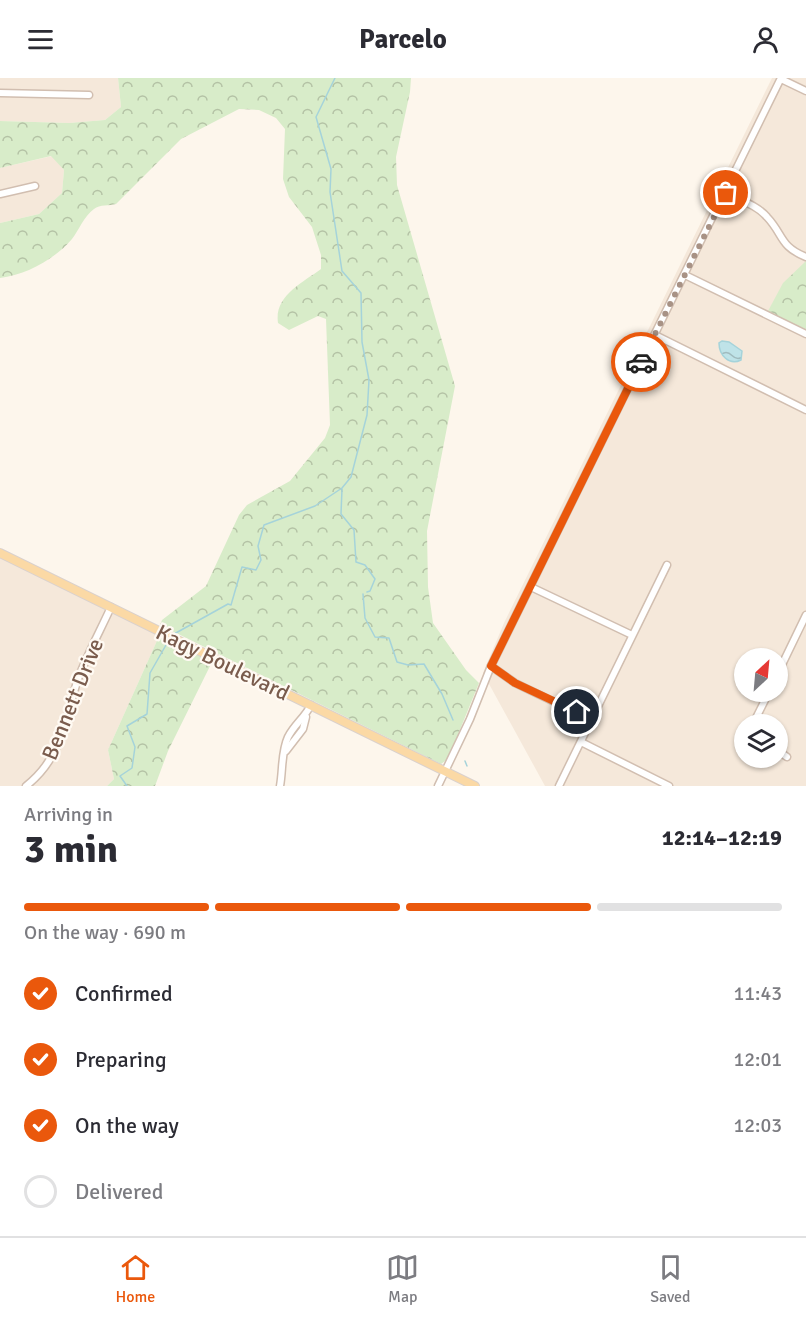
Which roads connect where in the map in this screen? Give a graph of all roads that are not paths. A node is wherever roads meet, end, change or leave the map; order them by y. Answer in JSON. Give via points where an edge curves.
{"nodes":[{"id":1,"x":781,"y":78,"type":"edge"},
{"id":2,"x":806,"y":91,"type":"edge"},
{"id":3,"x":0,"y":93,"type":"edge"},
{"id":4,"x":89,"y":95,"type":"dead end"},
{"id":5,"x":35,"y":186,"type":"dead end"},
{"id":6,"x":726,"y":193,"type":"junction"},
{"id":7,"x":0,"y":194,"type":"edge"},
{"id":8,"x":806,"y":257,"type":"edge"},
{"id":9,"x":685,"y":274,"type":"junction"},
{"id":10,"x":806,"y":334,"type":"edge"},
{"id":11,"x":654,"y":335,"type":"junction"},
{"id":12,"x":806,"y":410,"type":"edge"},
{"id":13,"x":0,"y":553,"type":"edge"},
{"id":14,"x":667,"y":565,"type":"dead end"},
{"id":15,"x":531,"y":587,"type":"junction"},
{"id":16,"x":111,"y":607,"type":"junction"},
{"id":17,"x":806,"y":615,"type":"edge"},
{"id":18,"x":632,"y":635,"type":"junction"},
{"id":19,"x":788,"y":652,"type":"edge"},
{"id":20,"x":491,"y":666,"type":"junction"},
{"id":21,"x":311,"y":705,"type":"junction"},
{"id":22,"x":592,"y":720,"type":"junction"},
{"id":23,"x":581,"y":742,"type":"junction"},
{"id":24,"x":446,"y":771,"type":"junction"},
{"id":25,"x":26,"y":786,"type":"edge"},
{"id":26,"x":280,"y":786,"type":"edge"},
{"id":27,"x":438,"y":786,"type":"edge"},
{"id":28,"x":476,"y":786,"type":"edge"},
{"id":29,"x":559,"y":786,"type":"edge"},
{"id":30,"x":669,"y":786,"type":"edge"}],
"edges":[{"from":1,"to":2,"type":"street"},
{"from":1,"to":6,"type":"street"},
{"from":3,"to":4,"type":"street"},
{"from":5,"to":7,"type":"street"},
{"from":6,"to":8,"type":"street","via":[[761,211],[786,246]]},
{"from":6,"to":9,"type":"street"},
{"from":9,"to":10,"type":"street"},
{"from":9,"to":11,"type":"street"},
{"from":11,"to":12,"type":"street"},
{"from":11,"to":15,"type":"street"},
{"from":13,"to":16,"type":"main road","name":"Kagy Boulevard"},
{"from":14,"to":18,"type":"street"},
{"from":15,"to":18,"type":"street"},
{"from":15,"to":20,"type":"street"},
{"from":16,"to":21,"type":"main road","name":"Kagy Boulevard"},
{"from":16,"to":25,"type":"street","name":"Bennett Drive","via":[[79,677],[54,755]]},
{"from":17,"to":19,"type":"street"},
{"from":18,"to":22,"type":"street"},
{"from":20,"to":22,"type":"street","via":[[515,683]]},
{"from":20,"to":24,"type":"street"},
{"from":21,"to":24,"type":"main road","name":"Kagy Boulevard"},
{"from":21,"to":26,"type":"street","via":[[303,729],[284,754]]},
{"from":22,"to":23,"type":"street"},
{"from":23,"to":29,"type":"street"},
{"from":23,"to":30,"type":"street"},
{"from":24,"to":27,"type":"street"},
{"from":24,"to":28,"type":"main road","name":"Kagy Boulevard"}]}
